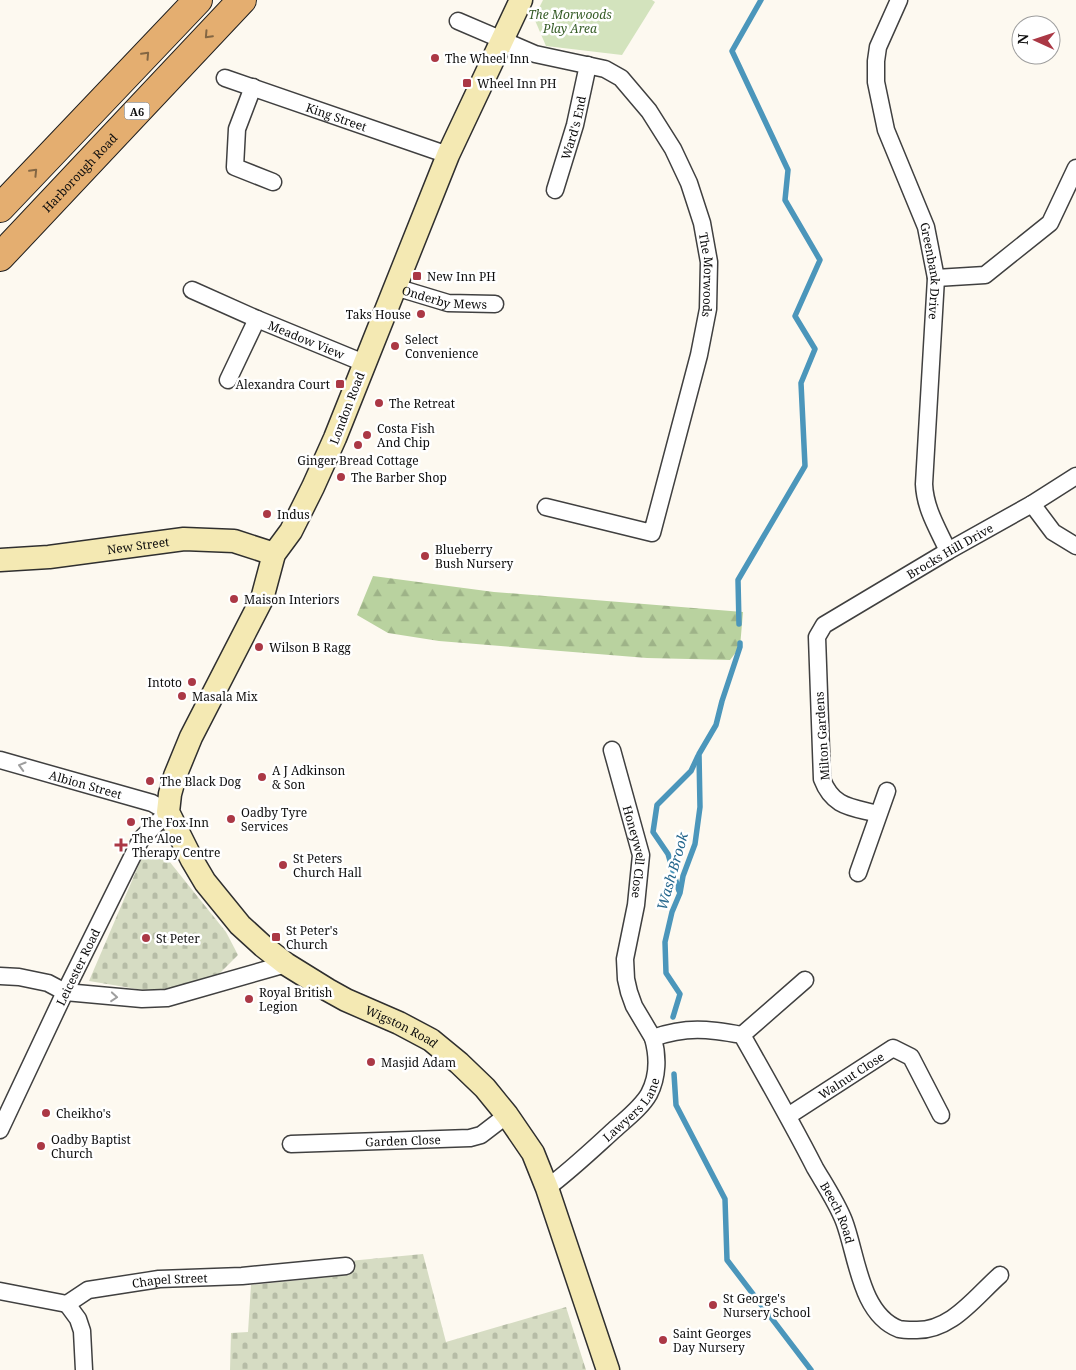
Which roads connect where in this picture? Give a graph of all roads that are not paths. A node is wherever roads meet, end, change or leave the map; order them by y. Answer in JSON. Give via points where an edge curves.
{"nodes":[{"id":1,"x":198,"y":0,"type":"edge"},
{"id":2,"x":242,"y":0,"type":"edge"},
{"id":3,"x":521,"y":0,"type":"edge"},
{"id":4,"x":899,"y":0,"type":"edge"},
{"id":5,"x":458,"y":21,"type":"dead end"},
{"id":6,"x":502,"y":40,"type":"junction"},
{"id":7,"x":588,"y":65,"type":"junction"},
{"id":8,"x":225,"y":78,"type":"dead end"},
{"id":9,"x":253,"y":88,"type":"junction"},
{"id":10,"x":448,"y":155,"type":"junction"},
{"id":11,"x":1076,"y":168,"type":"edge"},
{"id":12,"x":273,"y":182,"type":"dead end"},
{"id":13,"x":555,"y":190,"type":"dead end"},
{"id":14,"x":0,"y":208,"type":"edge"},
{"id":15,"x":33,"y":222,"type":"junction"},
{"id":16,"x":0,"y":246,"type":"edge"},
{"id":17,"x":0,"y":257,"type":"edge"},
{"id":18,"x":936,"y":278,"type":"junction"},
{"id":19,"x":395,"y":287,"type":"junction"},
{"id":20,"x":192,"y":290,"type":"dead end"},
{"id":21,"x":495,"y":304,"type":"dead end"},
{"id":22,"x":257,"y":319,"type":"junction"},
{"id":23,"x":364,"y":363,"type":"junction"},
{"id":24,"x":228,"y":380,"type":"dead end"},
{"id":25,"x":1076,"y":476,"type":"edge"},
{"id":26,"x":1032,"y":504,"type":"junction"},
{"id":27,"x":546,"y":507,"type":"dead end"},
{"id":28,"x":1076,"y":546,"type":"edge"},
{"id":29,"x":948,"y":551,"type":"junction"},
{"id":30,"x":274,"y":554,"type":"junction"},
{"id":31,"x":0,"y":560,"type":"edge"},
{"id":32,"x":824,"y":625,"type":"joint"},
{"id":33,"x":612,"y":750,"type":"dead end"},
{"id":34,"x":0,"y":760,"type":"edge"},
{"id":35,"x":887,"y":790,"type":"dead end"},
{"id":36,"x":168,"y":812,"type":"junction"},
{"id":37,"x":878,"y":814,"type":"junction"},
{"id":38,"x":858,"y":873,"type":"dead end"},
{"id":39,"x":286,"y":964,"type":"junction"},
{"id":40,"x":0,"y":976,"type":"edge"},
{"id":41,"x":805,"y":980,"type":"dead end"},
{"id":42,"x":65,"y":992,"type":"junction"},
{"id":43,"x":742,"y":1035,"type":"junction"},
{"id":44,"x":653,"y":1038,"type":"junction"},
{"id":45,"x":507,"y":1115,"type":"junction"},
{"id":46,"x":940,"y":1115,"type":"dead end"},
{"id":47,"x":788,"y":1116,"type":"junction"},
{"id":48,"x":0,"y":1130,"type":"edge"},
{"id":49,"x":291,"y":1144,"type":"dead end"},
{"id":50,"x":548,"y":1188,"type":"junction"},
{"id":51,"x":346,"y":1266,"type":"dead end"},
{"id":52,"x":1000,"y":1275,"type":"dead end"},
{"id":53,"x":0,"y":1292,"type":"edge"},
{"id":54,"x":67,"y":1304,"type":"junction"},
{"id":55,"x":84,"y":1370,"type":"edge"},
{"id":56,"x":608,"y":1370,"type":"edge"}],
"edges":[{"from":14,"to":1,"type":"highway","number":"A6","one_way":true},
{"from":2,"to":15,"type":"highway","name":"Harborough Road","number":"A6","one_way":true},
{"from":3,"to":6,"type":"main road","name":"London Road"},
{"from":4,"to":18,"type":"street","name":"Greenbank Drive","via":[[878,47],[876,82],[886,130],[926,227]]},
{"from":5,"to":6,"type":"street","name":"The Morwoods"},
{"from":6,"to":7,"type":"street","name":"The Morwoods","via":[[535,54]]},
{"from":6,"to":10,"type":"main road","name":"London Road"},
{"from":7,"to":13,"type":"street","name":"Ward's End"},
{"from":7,"to":27,"type":"street","name":"The Morwoods","via":[[605,69],[621,78],[673,149],[702,223],[708,262],[708,309],[652,533]]},
{"from":8,"to":9,"type":"street","name":"King Street"},
{"from":9,"to":10,"type":"street","name":"King Street"},
{"from":9,"to":12,"type":"street","via":[[237,129],[235,167]]},
{"from":10,"to":19,"type":"main road","name":"London Road"},
{"from":11,"to":18,"type":"street","via":[[1050,223],[992,269],[984,275]]},
{"from":15,"to":16,"type":"highway","number":"A6","via":[[23,224]]},
{"from":15,"to":17,"type":"highway","name":"Harborough Road","number":"A6"},
{"from":18,"to":29,"type":"street","name":"Greenbank Drive","via":[[924,497]]},
{"from":19,"to":21,"type":"street","name":"Onderby Mews","via":[[448,303]]},
{"from":19,"to":23,"type":"main road","name":"London Road"},
{"from":20,"to":22,"type":"street"},
{"from":22,"to":23,"type":"street","name":"Meadow View"},
{"from":22,"to":24,"type":"street","name":"Meadow View"},
{"from":23,"to":30,"type":"main road","name":"London Road","via":[[314,487]]},
{"from":25,"to":26,"type":"street","name":"Brocks Hill Drive"},
{"from":26,"to":28,"type":"street","via":[[1053,532]]},
{"from":26,"to":29,"type":"street","name":"Brocks Hill Drive"},
{"from":29,"to":32,"type":"street","name":"Brocks Hill Drive"},
{"from":30,"to":31,"type":"main road","name":"New Street","via":[[234,541],[184,539],[49,557]]},
{"from":30,"to":36,"type":"main road","name":"London Road","via":[[262,598],[175,776]]},
{"from":32,"to":37,"type":"street","name":"Milton Gardens","via":[[817,637],[822,779],[834,800]]},
{"from":33,"to":44,"type":"street","name":"Honeywell Close","via":[[641,855],[636,905],[625,959],[626,978],[634,1006]]},
{"from":36,"to":34,"type":"street","name":"Albion Street","one_way":true,"via":[[152,803]]},
{"from":35,"to":37,"type":"street"},
{"from":36,"to":39,"type":"main road","name":"Wigston Road","via":[[205,882],[240,925]]},
{"from":36,"to":42,"type":"street","name":"Leicester Road","via":[[141,839]]},
{"from":37,"to":38,"type":"street"},
{"from":42,"to":39,"type":"street","one_way":true,"via":[[167,998]]},
{"from":39,"to":45,"type":"main road","name":"Wigston Road","via":[[346,1000],[431,1040],[485,1088]]},
{"from":40,"to":42,"type":"street","via":[[48,983]]},
{"from":41,"to":43,"type":"street"},
{"from":42,"to":48,"type":"street","name":"Leicester Road"},
{"from":43,"to":44,"type":"street","via":[[711,1029],[688,1029]]},
{"from":43,"to":47,"type":"street","name":"Beech Road"},
{"from":44,"to":50,"type":"street","name":"Lawyers Lane","via":[[656,1066],[648,1096]]},
{"from":45,"to":49,"type":"street","name":"Garden Close","via":[[481,1135],[470,1138]]},
{"from":45,"to":50,"type":"main road","name":"Wigston Road","via":[[533,1153]]},
{"from":46,"to":47,"type":"street","name":"Walnut Close","via":[[911,1057],[893,1048]]},
{"from":47,"to":52,"type":"street","name":"Beech Road","via":[[844,1221],[858,1272],[872,1306],[884,1322],[900,1329],[935,1327],[951,1320]]},
{"from":50,"to":56,"type":"main road","name":"Wigston Road"},
{"from":51,"to":54,"type":"street","name":"Chapel Street","via":[[242,1276],[159,1279],[88,1290]]},
{"from":53,"to":54,"type":"street"},
{"from":54,"to":55,"type":"street","via":[[82,1331]]}]}
